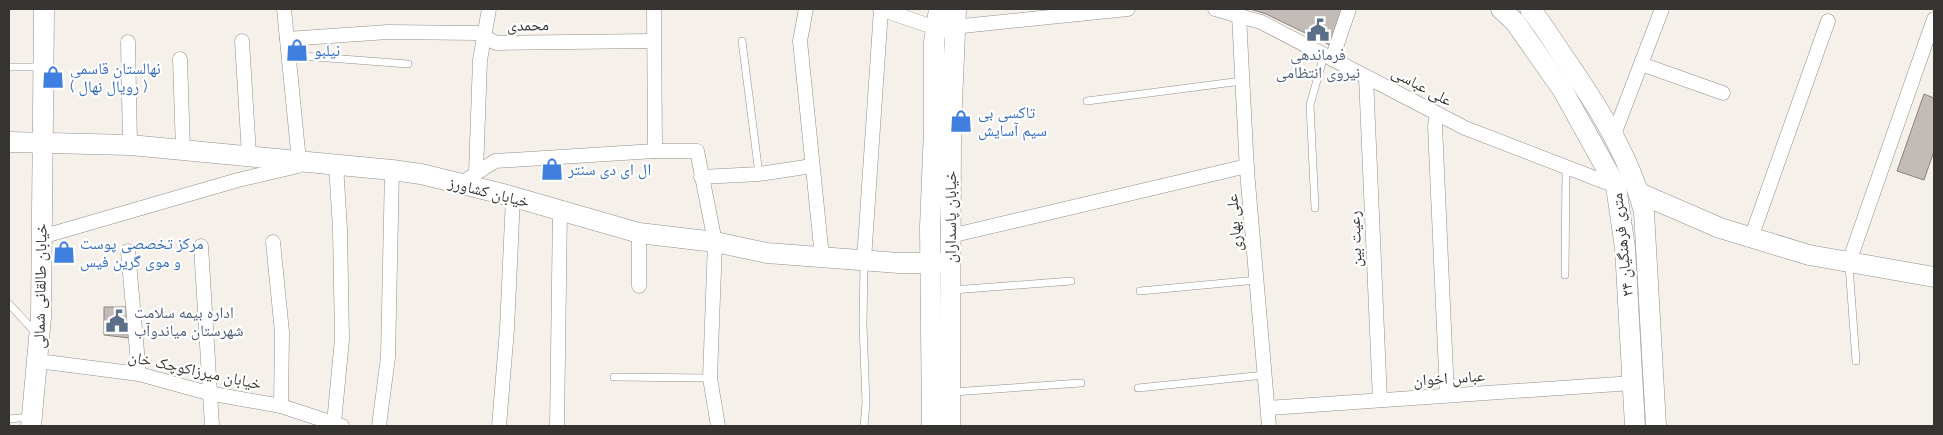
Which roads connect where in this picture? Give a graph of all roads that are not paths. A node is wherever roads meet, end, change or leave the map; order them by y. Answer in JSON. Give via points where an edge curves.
{"nodes":[{"id":1,"x":44,"y":9,"type":"edge"},
{"id":2,"x":284,"y":9,"type":"edge"},
{"id":3,"x":489,"y":9,"type":"edge"},
{"id":4,"x":654,"y":9,"type":"edge"},
{"id":5,"x":806,"y":9,"type":"edge"},
{"id":6,"x":880,"y":9,"type":"edge"},
{"id":7,"x":1128,"y":9,"type":"edge"},
{"id":8,"x":1215,"y":9,"type":"edge"},
{"id":9,"x":1349,"y":9,"type":"edge"},
{"id":10,"x":1501,"y":9,"type":"edge"},
{"id":11,"x":1530,"y":9,"type":"edge"},
{"id":12,"x":1662,"y":9,"type":"edge"},
{"id":13,"x":1091,"y":11,"type":"edge"},
{"id":14,"x":1239,"y":16,"type":"junction"},
{"id":15,"x":946,"y":18,"type":"edge"},
{"id":16,"x":1934,"y":19,"type":"edge"},
{"id":17,"x":1828,"y":21,"type":"dead end"},
{"id":18,"x":484,"y":37,"type":"junction"},
{"id":19,"x":287,"y":39,"type":"junction"},
{"id":20,"x":242,"y":41,"type":"dead end"},
{"id":21,"x":652,"y":41,"type":"junction"},
{"id":22,"x":742,"y":41,"type":"dead end"},
{"id":23,"x":128,"y":42,"type":"dead end"},
{"id":24,"x":289,"y":54,"type":"junction"},
{"id":25,"x":1328,"y":57,"type":"junction"},
{"id":26,"x":180,"y":59,"type":"dead end"},
{"id":27,"x":408,"y":64,"type":"dead end"},
{"id":28,"x":1641,"y":64,"type":"junction"},
{"id":29,"x":9,"y":67,"type":"edge"},
{"id":30,"x":43,"y":76,"type":"junction"},
{"id":31,"x":1366,"y":77,"type":"junction"},
{"id":32,"x":1242,"y":81,"type":"junction"},
{"id":33,"x":1723,"y":93,"type":"dead end"},
{"id":34,"x":1087,"y":101,"type":"dead end"},
{"id":35,"x":1437,"y":114,"type":"junction"},
{"id":36,"x":1613,"y":137,"type":"junction"},
{"id":37,"x":9,"y":142,"type":"edge"},
{"id":38,"x":43,"y":144,"type":"junction"},
{"id":39,"x":130,"y":145,"type":"junction"},
{"id":40,"x":183,"y":150,"type":"junction"},
{"id":41,"x":655,"y":151,"type":"junction"},
{"id":42,"x":249,"y":155,"type":"junction"},
{"id":43,"x":306,"y":161,"type":"junction"},
{"id":44,"x":336,"y":164,"type":"junction"},
{"id":45,"x":812,"y":166,"type":"junction"},
{"id":46,"x":1247,"y":166,"type":"junction"},
{"id":47,"x":1566,"y":167,"type":"junction"},
{"id":48,"x":392,"y":170,"type":"junction"},
{"id":49,"x":759,"y":174,"type":"junction"},
{"id":50,"x":701,"y":177,"type":"junction"},
{"id":51,"x":468,"y":179,"type":"junction"},
{"id":52,"x":1616,"y":186,"type":"junction"},
{"id":53,"x":1639,"y":193,"type":"junction"},
{"id":54,"x":513,"y":202,"type":"junction"},
{"id":55,"x":1315,"y":208,"type":"dead end"},
{"id":56,"x":560,"y":210,"type":"junction"},
{"id":57,"x":640,"y":233,"type":"junction"},
{"id":58,"x":950,"y":236,"type":"junction"},
{"id":59,"x":41,"y":237,"type":"junction"},
{"id":60,"x":1751,"y":238,"type":"junction"},
{"id":61,"x":272,"y":242,"type":"dead end"},
{"id":62,"x":715,"y":242,"type":"junction"},
{"id":63,"x":201,"y":246,"type":"dead end"},
{"id":64,"x":128,"y":251,"type":"dead end"},
{"id":65,"x":822,"y":257,"type":"junction"},
{"id":66,"x":864,"y":260,"type":"junction"},
{"id":67,"x":940,"y":262,"type":"junction"},
{"id":68,"x":1849,"y":262,"type":"junction"},
{"id":69,"x":1565,"y":275,"type":"dead end"},
{"id":70,"x":1934,"y":277,"type":"edge"},
{"id":71,"x":1256,"y":280,"type":"junction"},
{"id":72,"x":1071,"y":282,"type":"dead end"},
{"id":73,"x":639,"y":286,"type":"dead end"},
{"id":74,"x":950,"y":290,"type":"junction"},
{"id":75,"x":1140,"y":291,"type":"dead end"},
{"id":76,"x":10,"y":306,"type":"edge"},
{"id":77,"x":39,"y":337,"type":"junction"},
{"id":78,"x":38,"y":361,"type":"junction"},
{"id":79,"x":1856,"y":361,"type":"dead end"},
{"id":80,"x":139,"y":374,"type":"junction"},
{"id":81,"x":1265,"y":375,"type":"junction"},
{"id":82,"x":614,"y":377,"type":"dead end"},
{"id":83,"x":710,"y":378,"type":"junction"},
{"id":84,"x":1654,"y":382,"type":"junction"},
{"id":85,"x":1081,"y":383,"type":"dead end"},
{"id":86,"x":1633,"y":383,"type":"junction"},
{"id":87,"x":1138,"y":388,"type":"dead end"},
{"id":88,"x":950,"y":392,"type":"junction"},
{"id":89,"x":208,"y":393,"type":"junction"},
{"id":90,"x":1447,"y":396,"type":"junction"},
{"id":91,"x":1380,"y":400,"type":"junction"},
{"id":92,"x":281,"y":406,"type":"junction"},
{"id":93,"x":1268,"y":408,"type":"junction"},
{"id":94,"x":9,"y":419,"type":"edge"},
{"id":95,"x":297,"y":419,"type":"edge"},
{"id":96,"x":31,"y":422,"type":"edge"},
{"id":97,"x":338,"y":425,"type":"edge"},
{"id":98,"x":212,"y":426,"type":"edge"},
{"id":99,"x":379,"y":426,"type":"edge"},
{"id":100,"x":499,"y":426,"type":"edge"},
{"id":101,"x":557,"y":426,"type":"edge"},
{"id":102,"x":718,"y":426,"type":"edge"},
{"id":103,"x":864,"y":426,"type":"edge"},
{"id":104,"x":932,"y":426,"type":"edge"},
{"id":105,"x":950,"y":426,"type":"edge"},
{"id":106,"x":1269,"y":426,"type":"edge"},
{"id":107,"x":1636,"y":426,"type":"edge"},
{"id":108,"x":1656,"y":426,"type":"edge"}],
"edges":[{"from":1,"to":30,"type":"main road"},
{"from":2,"to":19,"type":"street"},
{"from":3,"to":18,"type":"street"},
{"from":4,"to":21,"type":"street"},
{"from":5,"to":45,"type":"street","via":[[800,41]]},
{"from":6,"to":15,"type":"street"},
{"from":6,"to":66,"type":"street"},
{"from":7,"to":13,"type":"street"},
{"from":8,"to":14,"type":"street","name":"علی عباسی"},
{"from":9,"to":25,"type":"street"},
{"from":10,"to":52,"type":"main road","name":"۲۴ متری فرهنگیان","via":[[1515,22],[1562,89]]},
{"from":11,"to":36,"type":"main road","name":"۲۴ متری فرهنگیان","via":[[1579,78]]},
{"from":12,"to":28,"type":"street"},
{"from":13,"to":15,"type":"street"},
{"from":14,"to":25,"type":"street","name":"علی عباسی","via":[[1261,22]]},
{"from":14,"to":32,"type":"street","name":"علی بهاری"},
{"from":15,"to":58,"type":"main road","name":"خیابان پاسداران"},
{"from":15,"to":67,"type":"main road","name":"خیابان پاسداران","via":[[934,42]]},
{"from":16,"to":68,"type":"street"},
{"from":17,"to":60,"type":"street"},
{"from":18,"to":19,"type":"street","name":"محمدی","via":[[477,33],[388,32]]},
{"from":18,"to":21,"type":"street","name":"محمدی","via":[[496,42]]},
{"from":18,"to":51,"type":"street"},
{"from":19,"to":24,"type":"street"},
{"from":20,"to":42,"type":"street"},
{"from":21,"to":41,"type":"street"},
{"from":22,"to":49,"type":"lane"},
{"from":23,"to":39,"type":"street"},
{"from":24,"to":27,"type":"lane"},
{"from":24,"to":43,"type":"street"},
{"from":25,"to":31,"type":"street","name":"علی عباسی"},
{"from":25,"to":55,"type":"lane","via":[[1310,105]]},
{"from":26,"to":40,"type":"street"},
{"from":28,"to":33,"type":"street"},
{"from":28,"to":36,"type":"street"},
{"from":29,"to":30,"type":"lane"},
{"from":30,"to":38,"type":"main road","name":"خیابان طالقانی شمالی"},
{"from":31,"to":35,"type":"street","name":"علی عباسی"},
{"from":31,"to":91,"type":"street","name":"رعیت بین"},
{"from":32,"to":34,"type":"lane"},
{"from":32,"to":46,"type":"street","name":"علی بهاری"},
{"from":35,"to":47,"type":"street","name":"علی عباسی"},
{"from":35,"to":90,"type":"street","via":[[1434,126]]},
{"from":36,"to":53,"type":"main road","name":"۲۴ متری فرهنگیان"},
{"from":37,"to":38,"type":"main road","name":"خیابان کشاورز"},
{"from":38,"to":39,"type":"main road","name":"خیابان کشاورز"},
{"from":38,"to":59,"type":"main road","name":"خیابان طالقانی شمالی"},
{"from":39,"to":40,"type":"main road","name":"خیابان کشاورز"},
{"from":40,"to":42,"type":"main road","name":"خیابان کشاورز"},
{"from":41,"to":50,"type":"street","via":[[697,151]]},
{"from":41,"to":51,"type":"street","via":[[495,161]]},
{"from":42,"to":43,"type":"main road","name":"خیابان کشاورز"},
{"from":43,"to":44,"type":"main road","name":"خیابان کشاورز"},
{"from":43,"to":59,"type":"street"},
{"from":44,"to":48,"type":"main road","name":"خیابان کشاورز"},
{"from":44,"to":97,"type":"street","via":[[342,339]]},
{"from":45,"to":49,"type":"street"},
{"from":45,"to":65,"type":"street"},
{"from":46,"to":58,"type":"street"},
{"from":46,"to":71,"type":"street","name":"علی بهاری"},
{"from":47,"to":52,"type":"street","name":"علی عباسی"},
{"from":47,"to":69,"type":"lane"},
{"from":48,"to":51,"type":"main road","name":"خیابان کشاورز"},
{"from":48,"to":99,"type":"street","via":[[388,357]]},
{"from":49,"to":50,"type":"street"},
{"from":50,"to":62,"type":"street"},
{"from":51,"to":54,"type":"main road","name":"خیابان کشاورز"},
{"from":52,"to":53,"type":"street","name":"علی عباسی"},
{"from":52,"to":86,"type":"main road","name":"۲۴ متری فرهنگیان","via":[[1625,248]]},
{"from":53,"to":60,"type":"main road"},
{"from":53,"to":84,"type":"main road","name":"۲۴ متری فرهنگیان","via":[[1644,212]]},
{"from":54,"to":56,"type":"main road","name":"خیابان کشاورز"},
{"from":54,"to":100,"type":"street"},
{"from":56,"to":57,"type":"main road","name":"خیابان کشاورز"},
{"from":56,"to":101,"type":"street"},
{"from":57,"to":62,"type":"main road","name":"خیابان کشاورز"},
{"from":57,"to":73,"type":"street"},
{"from":58,"to":67,"type":"main road","name":"خیابان پاسداران"},
{"from":59,"to":77,"type":"main road","name":"خیابان طالقانی شمالی"},
{"from":60,"to":68,"type":"main road","via":[[1809,255]]},
{"from":61,"to":92,"type":"street","via":[[282,332]]},
{"from":62,"to":65,"type":"main road","name":"خیابان کشاورز","via":[[767,253]]},
{"from":62,"to":83,"type":"street"},
{"from":63,"to":89,"type":"street"},
{"from":64,"to":80,"type":"street"},
{"from":65,"to":66,"type":"main road","name":"خیابان کشاورز"},
{"from":66,"to":67,"type":"main road","name":"خیابان کشاورز"},
{"from":66,"to":103,"type":"lane"},
{"from":67,"to":74,"type":"main road","name":"خیابان پاسداران"},
{"from":67,"to":104,"type":"main road"},
{"from":68,"to":70,"type":"main road"},
{"from":68,"to":79,"type":"lane"},
{"from":71,"to":75,"type":"lane"},
{"from":71,"to":81,"type":"street","name":"علی بهاری"},
{"from":72,"to":74,"type":"lane"},
{"from":74,"to":88,"type":"main road","name":"خیابان پاسداران"},
{"from":76,"to":77,"type":"lane"},
{"from":77,"to":78,"type":"main road","name":"خیابان طالقانی شمالی"},
{"from":78,"to":80,"type":"street","name":"خیابان میرزاکوچک خان"},
{"from":78,"to":96,"type":"main road","name":"خیابان طالقانی شمالی"},
{"from":80,"to":89,"type":"street","name":"خیابان میرزاکوچک خان"},
{"from":81,"to":87,"type":"lane"},
{"from":81,"to":93,"type":"street","name":"علی بهاری"},
{"from":82,"to":83,"type":"lane"},
{"from":83,"to":102,"type":"street"},
{"from":84,"to":86,"type":"main road"},
{"from":84,"to":108,"type":"main road","name":"۲۴ متری فرهنگیان"},
{"from":85,"to":88,"type":"lane"},
{"from":86,"to":90,"type":"street","name":"عباس اخوان"},
{"from":86,"to":107,"type":"main road","name":"۲۴ متری فرهنگیان"},
{"from":88,"to":105,"type":"main road","name":"خیابان پاسداران"},
{"from":89,"to":92,"type":"street","name":"خیابان میرزاکوچک خان"},
{"from":89,"to":98,"type":"street"},
{"from":90,"to":91,"type":"street","name":"عباس اخوان"},
{"from":91,"to":93,"type":"street","name":"عباس اخوان"},
{"from":92,"to":95,"type":"street","name":"خیابان میرزاکوچک خان"},
{"from":93,"to":106,"type":"street","name":"علی بهاری"},
{"from":94,"to":96,"type":"lane"},
{"from":95,"to":97,"type":"street","name":"خیابان میرزاکوچک خان"}]}
